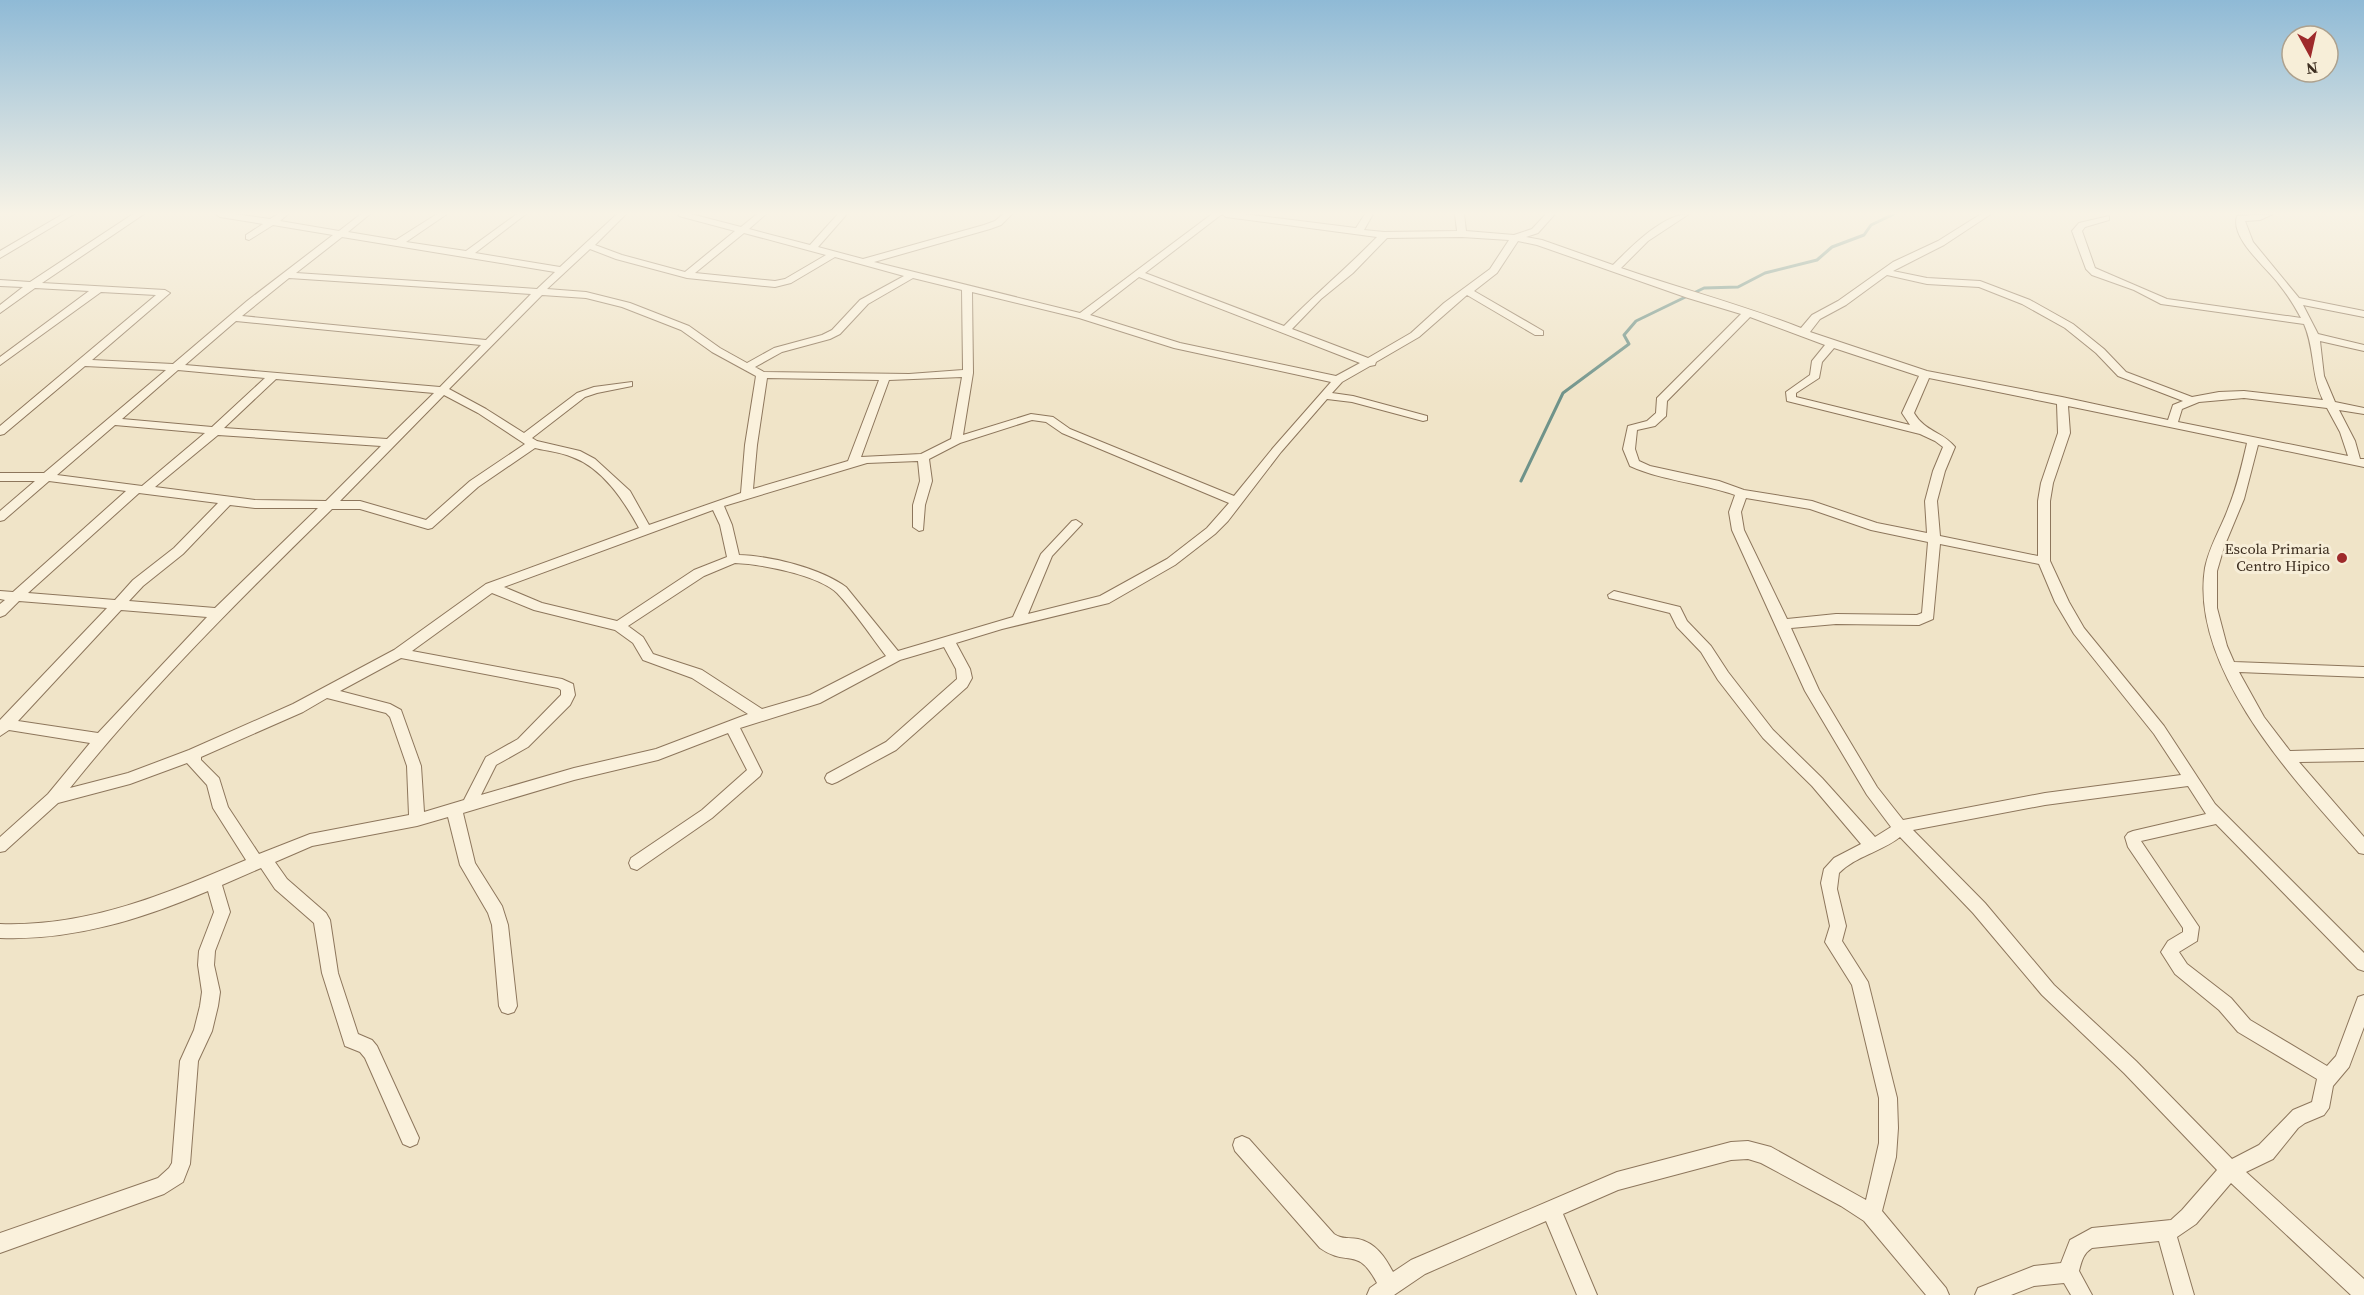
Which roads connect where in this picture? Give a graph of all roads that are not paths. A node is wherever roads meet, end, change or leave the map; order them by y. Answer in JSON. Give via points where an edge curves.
{"nodes":[{"id":1,"x":48,"y":274,"type":"edge"},
{"id":2,"x":557,"y":274,"type":"edge"},
{"id":3,"x":799,"y":274,"type":"edge"},
{"id":4,"x":912,"y":274,"type":"edge"},
{"id":5,"x":914,"y":274,"type":"edge"},
{"id":6,"x":1135,"y":274,"type":"edge"},
{"id":7,"x":1141,"y":274,"type":"edge"},
{"id":8,"x":1346,"y":274,"type":"edge"},
{"id":9,"x":1489,"y":274,"type":"edge"},
{"id":10,"x":1630,"y":274,"type":"edge"},
{"id":11,"x":1883,"y":274,"type":"edge"},
{"id":12,"x":1897,"y":274,"type":"edge"},
{"id":13,"x":2098,"y":274,"type":"edge"},
{"id":14,"x":2277,"y":274,"type":"edge"},
{"id":15,"x":286,"y":275,"type":"joint"},
{"id":16,"x":687,"y":275,"type":"edge"},
{"id":17,"x":0,"y":284,"type":"edge"},
{"id":18,"x":32,"y":285,"type":"junction"},
{"id":19,"x":99,"y":289,"type":"junction"},
{"id":20,"x":967,"y":289,"type":"junction"},
{"id":21,"x":1467,"y":291,"type":"junction"},
{"id":22,"x":538,"y":293,"type":"junction"},
{"id":23,"x":2294,"y":300,"type":"junction"},
{"id":24,"x":0,"y":310,"type":"edge"},
{"id":25,"x":1749,"y":312,"type":"junction"},
{"id":26,"x":2364,"y":314,"type":"edge"},
{"id":27,"x":1082,"y":316,"type":"junction"},
{"id":28,"x":233,"y":318,"type":"junction"},
{"id":29,"x":2308,"y":322,"type":"junction"},
{"id":30,"x":1286,"y":330,"type":"junction"},
{"id":31,"x":1539,"y":333,"type":"dead end"},
{"id":32,"x":1803,"y":333,"type":"junction"},
{"id":33,"x":2313,"y":336,"type":"junction"},
{"id":34,"x":490,"y":343,"type":"junction"},
{"id":35,"x":1832,"y":344,"type":"junction"},
{"id":36,"x":2364,"y":348,"type":"edge"},
{"id":37,"x":0,"y":362,"type":"edge"},
{"id":38,"x":84,"y":363,"type":"junction"},
{"id":39,"x":1371,"y":363,"type":"junction"},
{"id":40,"x":176,"y":367,"type":"junction"},
{"id":41,"x":746,"y":368,"type":"junction"},
{"id":42,"x":968,"y":373,"type":"junction"},
{"id":43,"x":1925,"y":374,"type":"junction"},
{"id":44,"x":274,"y":375,"type":"junction"},
{"id":45,"x":762,"y":375,"type":"junction"},
{"id":46,"x":885,"y":377,"type":"junction"},
{"id":47,"x":1338,"y":380,"type":"junction"},
{"id":48,"x":628,"y":384,"type":"dead end"},
{"id":49,"x":442,"y":390,"type":"junction"},
{"id":50,"x":1326,"y":396,"type":"junction"},
{"id":51,"x":2062,"y":400,"type":"junction"},
{"id":52,"x":2190,"y":400,"type":"junction"},
{"id":53,"x":2332,"y":406,"type":"junction"},
{"id":54,"x":2364,"y":411,"type":"edge"},
{"id":55,"x":1423,"y":418,"type":"dead end"},
{"id":56,"x":112,"y":421,"type":"junction"},
{"id":57,"x":2172,"y":424,"type":"junction"},
{"id":58,"x":215,"y":431,"type":"junction"},
{"id":59,"x":1919,"y":431,"type":"junction"},
{"id":60,"x":0,"y":432,"type":"edge"},
{"id":61,"x":529,"y":441,"type":"junction"},
{"id":62,"x":956,"y":441,"type":"junction"},
{"id":63,"x":2253,"y":441,"type":"junction"},
{"id":64,"x":391,"y":443,"type":"junction"},
{"id":65,"x":923,"y":457,"type":"junction"},
{"id":66,"x":853,"y":462,"type":"junction"},
{"id":67,"x":2360,"y":462,"type":"edge"},
{"id":68,"x":0,"y":477,"type":"edge"},
{"id":69,"x":45,"y":477,"type":"junction"},
{"id":70,"x":140,"y":490,"type":"junction"},
{"id":71,"x":1742,"y":493,"type":"junction"},
{"id":72,"x":747,"y":494,"type":"junction"},
{"id":73,"x":227,"y":500,"type":"junction"},
{"id":74,"x":1237,"y":502,"type":"junction"},
{"id":75,"x":330,"y":504,"type":"junction"},
{"id":76,"x":717,"y":504,"type":"junction"},
{"id":77,"x":0,"y":517,"type":"edge"},
{"id":78,"x":1076,"y":524,"type":"dead end"},
{"id":79,"x":919,"y":526,"type":"dead end"},
{"id":80,"x":646,"y":530,"type":"junction"},
{"id":81,"x":1934,"y":539,"type":"junction"},
{"id":82,"x":734,"y":559,"type":"junction"},
{"id":83,"x":2044,"y":561,"type":"junction"},
{"id":84,"x":491,"y":587,"type":"junction"},
{"id":85,"x":1614,"y":595,"type":"dead end"},
{"id":86,"x":0,"y":596,"type":"edge"},
{"id":87,"x":16,"y":597,"type":"junction"},
{"id":88,"x":118,"y":604,"type":"junction"},
{"id":89,"x":0,"y":612,"type":"edge"},
{"id":90,"x":218,"y":613,"type":"junction"},
{"id":91,"x":1018,"y":621,"type":"junction"},
{"id":92,"x":1783,"y":624,"type":"junction"},
{"id":93,"x":619,"y":626,"type":"junction"},
{"id":94,"x":948,"y":641,"type":"junction"},
{"id":95,"x":399,"y":653,"type":"junction"},
{"id":96,"x":895,"y":657,"type":"junction"},
{"id":97,"x":2230,"y":667,"type":"junction"},
{"id":98,"x":2364,"y":672,"type":"edge"},
{"id":99,"x":326,"y":693,"type":"junction"},
{"id":100,"x":760,"y":714,"type":"junction"},
{"id":101,"x":732,"y":726,"type":"junction"},
{"id":102,"x":2,"y":727,"type":"edge"},
{"id":103,"x":101,"y":739,"type":"junction"},
{"id":104,"x":194,"y":754,"type":"junction"},
{"id":105,"x":2364,"y":755,"type":"edge"},
{"id":106,"x":2284,"y":757,"type":"junction"},
{"id":107,"x":832,"y":778,"type":"dead end"},
{"id":108,"x":2192,"y":780,"type":"junction"},
{"id":109,"x":53,"y":798,"type":"junction"},
{"id":110,"x":461,"y":807,"type":"junction"},
{"id":111,"x":2218,"y":817,"type":"junction"},
{"id":112,"x":417,"y":820,"type":"junction"},
{"id":113,"x":1900,"y":828,"type":"junction"},
{"id":114,"x":0,"y":846,"type":"edge"},
{"id":115,"x":1873,"y":846,"type":"junction"},
{"id":116,"x":2364,"y":848,"type":"edge"},
{"id":117,"x":259,"y":861,"type":"junction"},
{"id":118,"x":637,"y":863,"type":"dead end"},
{"id":119,"x":213,"y":881,"type":"junction"},
{"id":120,"x":0,"y":931,"type":"edge"},
{"id":121,"x":2364,"y":964,"type":"edge"},
{"id":122,"x":2364,"y":1003,"type":"edge"},
{"id":123,"x":508,"y":1006,"type":"dead end"},
{"id":124,"x":2328,"y":1076,"type":"junction"},
{"id":125,"x":410,"y":1138,"type":"dead end"},
{"id":126,"x":1242,"y":1145,"type":"dead end"},
{"id":127,"x":2230,"y":1170,"type":"junction"},
{"id":128,"x":1551,"y":1210,"type":"junction"},
{"id":129,"x":1871,"y":1214,"type":"junction"},
{"id":130,"x":2166,"y":1231,"type":"junction"},
{"id":131,"x":0,"y":1243,"type":"edge"},
{"id":132,"x":2069,"y":1272,"type":"junction"},
{"id":133,"x":1383,"y":1290,"type":"edge"},
{"id":134,"x":2364,"y":1293,"type":"edge"},
{"id":135,"x":1587,"y":1295,"type":"edge"},
{"id":136,"x":1939,"y":1295,"type":"edge"},
{"id":137,"x":1985,"y":1295,"type":"edge"},
{"id":138,"x":2082,"y":1295,"type":"edge"},
{"id":139,"x":2184,"y":1295,"type":"edge"}],
"edges":[{"from":1,"to":18,"type":"street"},
{"from":2,"to":22,"type":"street"},
{"from":3,"to":16,"type":"street","via":[[775,284]]},
{"from":4,"to":41,"type":"street","via":[[864,302],[836,332],[778,350]]},
{"from":5,"to":20,"type":"street"},
{"from":6,"to":27,"type":"street"},
{"from":7,"to":30,"type":"street"},
{"from":8,"to":30,"type":"street","via":[[1317,297]]},
{"from":9,"to":21,"type":"street"},
{"from":10,"to":25,"type":"street"},
{"from":11,"to":32,"type":"street","via":[[1816,317]]},
{"from":12,"to":52,"type":"street","via":[[1980,284],[2026,302],[2069,326],[2122,374]]},
{"from":13,"to":29,"type":"street","via":[[2165,302]]},
{"from":14,"to":23,"type":"street"},
{"from":15,"to":22,"type":"street"},
{"from":15,"to":28,"type":"street"},
{"from":17,"to":18,"type":"street"},
{"from":18,"to":19,"type":"street"},
{"from":18,"to":24,"type":"street"},
{"from":19,"to":37,"type":"street"},
{"from":19,"to":38,"type":"street","via":[[165,293]]},
{"from":20,"to":27,"type":"street"},
{"from":20,"to":42,"type":"street"},
{"from":21,"to":31,"type":"street"},
{"from":21,"to":39,"type":"street","via":[[1415,335]]},
{"from":22,"to":34,"type":"street"},
{"from":22,"to":41,"type":"street","via":[[586,296],[626,305],[685,328]]},
{"from":23,"to":26,"type":"street"},
{"from":23,"to":29,"type":"street"},
{"from":25,"to":32,"type":"street"},
{"from":25,"to":71,"type":"street","via":[[1661,400],[1662,414],[1652,424],[1632,428],[1630,433],[1634,463]]},
{"from":27,"to":47,"type":"street","via":[[1178,346]]},
{"from":28,"to":34,"type":"street"},
{"from":28,"to":40,"type":"street"},
{"from":29,"to":33,"type":"street"},
{"from":30,"to":39,"type":"street"},
{"from":32,"to":35,"type":"street"},
{"from":33,"to":36,"type":"street"},
{"from":33,"to":53,"type":"street","via":[[2319,377]]},
{"from":34,"to":49,"type":"street"},
{"from":35,"to":43,"type":"street"},
{"from":35,"to":59,"type":"street","via":[[1817,361],[1815,376],[1791,392],[1791,399]]},
{"from":38,"to":40,"type":"street"},
{"from":38,"to":60,"type":"street"},
{"from":39,"to":47,"type":"street"},
{"from":40,"to":44,"type":"street"},
{"from":40,"to":56,"type":"street"},
{"from":41,"to":45,"type":"street"},
{"from":42,"to":46,"type":"street"},
{"from":42,"to":62,"type":"street"},
{"from":43,"to":51,"type":"street"},
{"from":43,"to":59,"type":"street","via":[[1908,409]]},
{"from":44,"to":49,"type":"street"},
{"from":44,"to":58,"type":"street"},
{"from":45,"to":46,"type":"street"},
{"from":45,"to":72,"type":"street"},
{"from":46,"to":66,"type":"street"},
{"from":47,"to":50,"type":"street"},
{"from":48,"to":61,"type":"street","via":[[581,395]]},
{"from":49,"to":61,"type":"street"},
{"from":49,"to":64,"type":"street"},
{"from":50,"to":55,"type":"street","via":[[1353,399]]},
{"from":50,"to":74,"type":"street"},
{"from":51,"to":57,"type":"street"},
{"from":51,"to":83,"type":"street","via":[[2064,433],[2044,501]]},
{"from":52,"to":53,"type":"street","via":[[2242,395]]},
{"from":52,"to":57,"type":"street","via":[[2177,407]]},
{"from":53,"to":54,"type":"street"},
{"from":53,"to":67,"type":"street"},
{"from":56,"to":58,"type":"street"},
{"from":56,"to":69,"type":"street"},
{"from":57,"to":63,"type":"street"},
{"from":58,"to":64,"type":"street"},
{"from":58,"to":70,"type":"street"},
{"from":59,"to":81,"type":"street","via":[[1949,447],[1932,501]]},
{"from":61,"to":75,"type":"street","via":[[428,525],[360,505]]},
{"from":61,"to":80,"type":"street","via":[[591,462],[626,494]]},
{"from":62,"to":65,"type":"street"},
{"from":62,"to":74,"type":"street","via":[[1040,417]]},
{"from":63,"to":67,"type":"street"},
{"from":63,"to":97,"type":"street","via":[[2235,507],[2214,557],[2208,599],[2213,625]]},
{"from":64,"to":75,"type":"street"},
{"from":65,"to":66,"type":"street","via":[[878,457]]},
{"from":65,"to":79,"type":"street","via":[[926,481],[919,506]]},
{"from":66,"to":72,"type":"street"},
{"from":68,"to":69,"type":"street"},
{"from":69,"to":70,"type":"street"},
{"from":69,"to":77,"type":"street"},
{"from":70,"to":73,"type":"street"},
{"from":70,"to":87,"type":"street"},
{"from":71,"to":81,"type":"street","via":[[1794,501],[1875,527]]},
{"from":71,"to":92,"type":"street","via":[[1735,512],[1738,530]]},
{"from":72,"to":76,"type":"street"},
{"from":73,"to":75,"type":"street"},
{"from":73,"to":88,"type":"street","via":[[181,549],[151,571]]},
{"from":74,"to":91,"type":"street","via":[[1172,562],[1126,588],[1092,604]]},
{"from":75,"to":90,"type":"street"},
{"from":76,"to":80,"type":"street"},
{"from":76,"to":82,"type":"street"},
{"from":78,"to":91,"type":"street","via":[[1047,554]]},
{"from":80,"to":84,"type":"street"},
{"from":81,"to":83,"type":"street"},
{"from":81,"to":92,"type":"street","via":[[1926,619],[1836,619]]},
{"from":82,"to":93,"type":"street","via":[[699,573]]},
{"from":82,"to":96,"type":"street","via":[[760,560],[830,582],[841,590]]},
{"from":83,"to":108,"type":"street","via":[[2079,631],[2159,730]]},
{"from":84,"to":93,"type":"street","via":[[540,608]]},
{"from":84,"to":95,"type":"street"},
{"from":85,"to":115,"type":"street","via":[[1675,610],[1768,734],[1818,782]]},
{"from":86,"to":87,"type":"street"},
{"from":87,"to":88,"type":"street"},
{"from":87,"to":89,"type":"street"},
{"from":88,"to":90,"type":"street"},
{"from":88,"to":102,"type":"street"},
{"from":90,"to":103,"type":"street"},
{"from":91,"to":94,"type":"street"},
{"from":92,"to":113,"type":"street","via":[[1812,691],[1848,755]]},
{"from":93,"to":100,"type":"street","via":[[638,640],[648,657],[697,674]]},
{"from":94,"to":96,"type":"street"},
{"from":94,"to":107,"type":"street","via":[[963,669],[962,683],[886,750]]},
{"from":95,"to":99,"type":"street"},
{"from":95,"to":110,"type":"street","via":[[568,688],[565,701],[524,743],[491,761]]},
{"from":96,"to":100,"type":"street","via":[[815,699]]},
{"from":97,"to":98,"type":"street"},
{"from":97,"to":106,"type":"street"},
{"from":99,"to":104,"type":"street"},
{"from":99,"to":112,"type":"street","via":[[390,709],[396,714],[414,766]]},
{"from":100,"to":101,"type":"street"},
{"from":101,"to":110,"type":"street","via":[[658,754]]},
{"from":101,"to":118,"type":"street","via":[[755,772],[707,813]]},
{"from":102,"to":103,"type":"street"},
{"from":103,"to":109,"type":"street"},
{"from":104,"to":109,"type":"street","via":[[130,778]]},
{"from":104,"to":117,"type":"street","via":[[194,762],[214,782],[221,808]]},
{"from":105,"to":106,"type":"street"},
{"from":106,"to":116,"type":"street"},
{"from":108,"to":111,"type":"street"},
{"from":108,"to":113,"type":"street","via":[[2077,792],[1983,808]]},
{"from":109,"to":114,"type":"street"},
{"from":110,"to":112,"type":"street"},
{"from":110,"to":123,"type":"street","via":[[468,865],[496,910],[500,925]]},
{"from":111,"to":121,"type":"street"},
{"from":111,"to":124,"type":"street","via":[[2133,837],[2191,927],[2191,936],[2169,952],[2181,969],[2225,1004],[2244,1026]]},
{"from":112,"to":117,"type":"street","via":[[333,834]]},
{"from":113,"to":115,"type":"street"},
{"from":113,"to":127,"type":"street","via":[[1979,908],[2048,990]]},
{"from":115,"to":129,"type":"street","via":[[1842,860],[1828,877],[1839,926],[1833,942],[1860,982],[1888,1098],[1890,1141]]},
{"from":117,"to":119,"type":"street"},
{"from":117,"to":125,"type":"street","via":[[324,925],[330,973],[351,1040],[371,1052]]},
{"from":119,"to":120,"type":"street","via":[[176,897],[69,928]]},
{"from":119,"to":131,"type":"street","via":[[222,912],[207,951],[211,992],[203,1030],[189,1061],[181,1164],[176,1175],[164,1185]]},
{"from":122,"to":124,"type":"street","via":[[2343,1060]]},
{"from":124,"to":127,"type":"street","via":[[2318,1109],[2292,1122],[2266,1152]]},
{"from":126,"to":133,"type":"street","via":[[1327,1242],[1341,1251],[1363,1251],[1373,1258]]},
{"from":127,"to":130,"type":"street","via":[[2189,1217]]},
{"from":127,"to":134,"type":"street"},
{"from":128,"to":129,"type":"street","via":[[1629,1177],[1748,1150],[1774,1159]]},
{"from":128,"to":133,"type":"street","via":[[1418,1267]]},
{"from":128,"to":135,"type":"street"},
{"from":129,"to":136,"type":"street"},
{"from":130,"to":132,"type":"street","via":[[2081,1242],[2075,1248]]},
{"from":130,"to":139,"type":"street"},
{"from":132,"to":137,"type":"street","via":[[2034,1276]]},
{"from":132,"to":138,"type":"street"}]}
